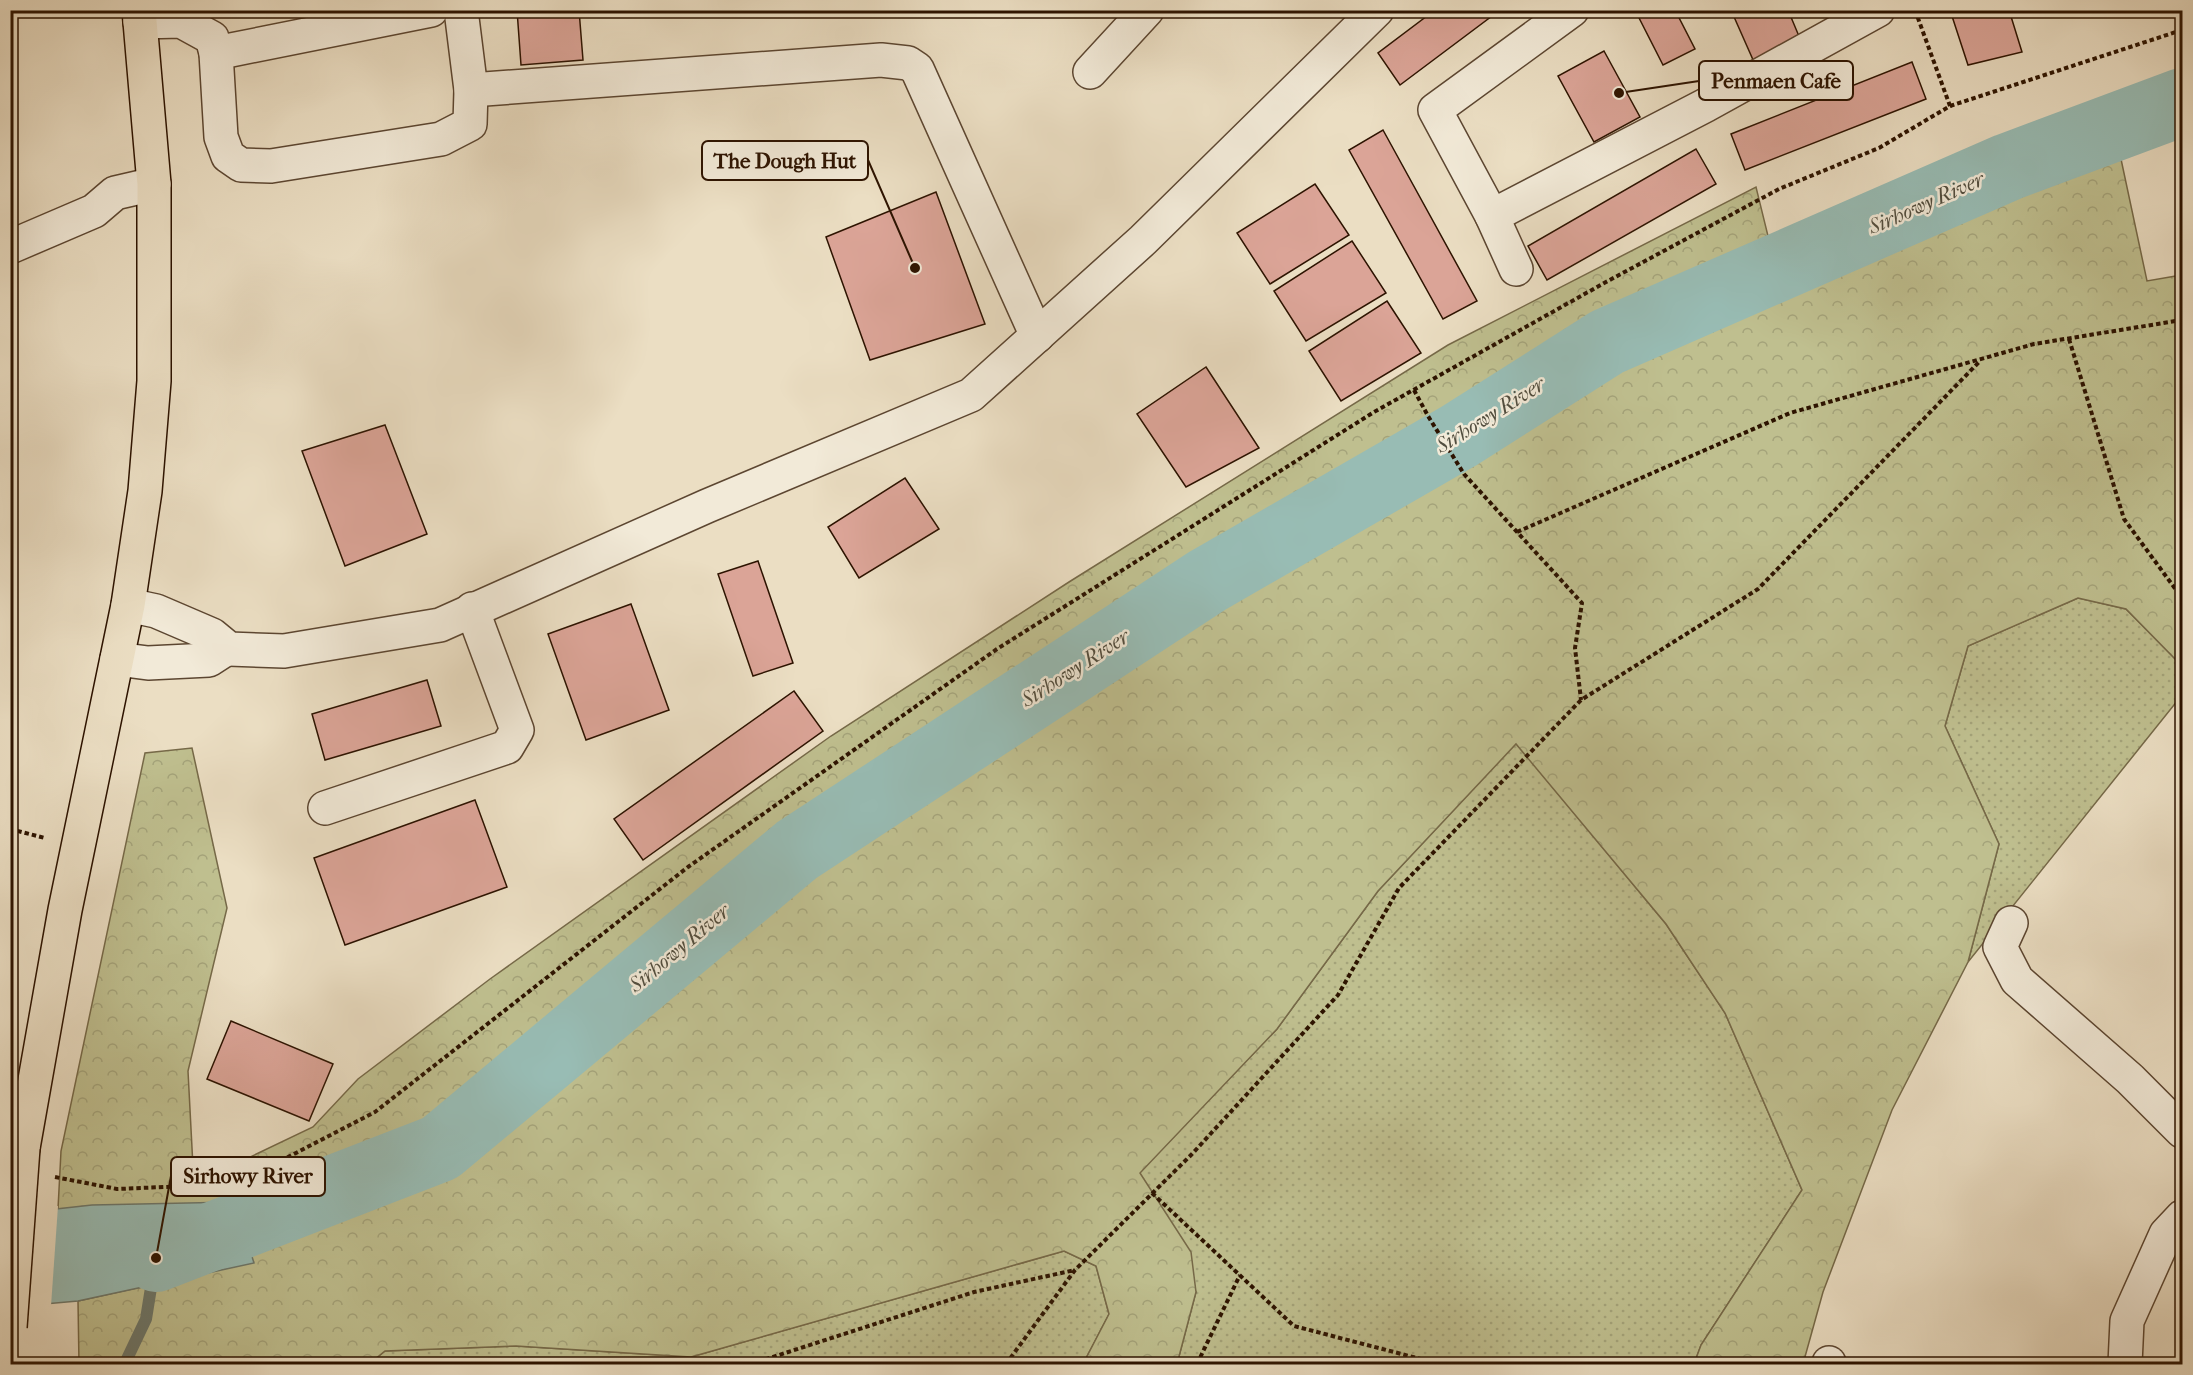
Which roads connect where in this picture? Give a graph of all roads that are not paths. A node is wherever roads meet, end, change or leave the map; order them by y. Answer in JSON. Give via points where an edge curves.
{"nodes":[{"id":1,"x":431,"y":10,"type":"edge"},
{"id":2,"x":461,"y":10,"type":"edge"},
{"id":3,"x":1147,"y":10,"type":"edge"},
{"id":4,"x":1377,"y":10,"type":"edge"},
{"id":5,"x":1572,"y":10,"type":"edge"},
{"id":6,"x":1878,"y":10,"type":"edge"},
{"id":7,"x":140,"y":16,"type":"edge"},
{"id":8,"x":216,"y":53,"type":"junction"},
{"id":9,"x":1090,"y":72,"type":"dead end"},
{"id":10,"x":471,"y":90,"type":"junction"},
{"id":11,"x":154,"y":184,"type":"junction"},
{"id":12,"x":1492,"y":216,"type":"junction"},
{"id":13,"x":10,"y":247,"type":"edge"},
{"id":14,"x":1516,"y":269,"type":"dead end"},
{"id":15,"x":1037,"y":336,"type":"junction"},
{"id":16,"x":128,"y":605,"type":"junction"},
{"id":17,"x":472,"y":609,"type":"junction"},
{"id":18,"x":226,"y":649,"type":"junction"},
{"id":19,"x":117,"y":658,"type":"junction"},
{"id":20,"x":325,"y":808,"type":"dead end"},
{"id":21,"x":2011,"y":922,"type":"dead end"},
{"id":22,"x":2182,"y":1131,"type":"edge"},
{"id":23,"x":2182,"y":1217,"type":"edge"},
{"id":24,"x":10,"y":1327,"type":"edge"},
{"id":25,"x":2125,"y":1365,"type":"edge"}],
"edges":[{"from":1,"to":8,"type":"street"},
{"from":2,"to":10,"type":"street"},
{"from":3,"to":9,"type":"street"},
{"from":4,"to":15,"type":"street","via":[[1143,240]]},
{"from":5,"to":12,"type":"street","via":[[1435,110]]},
{"from":6,"to":12,"type":"street"},
{"from":7,"to":8,"type":"street","via":[[181,21],[212,38]]},
{"from":7,"to":11,"type":"main road"},
{"from":8,"to":10,"type":"street","via":[[221,137],[228,156],[241,165],[271,166],[441,139],[470,124]]},
{"from":10,"to":15,"type":"street","via":[[881,60],[908,63],[917,69]]},
{"from":11,"to":13,"type":"street","via":[[115,193],[94,211]]},
{"from":11,"to":16,"type":"main road","via":[[154,381],[145,491]]},
{"from":12,"to":14,"type":"street"},
{"from":15,"to":17,"type":"street","via":[[971,395]]},
{"from":16,"to":18,"type":"street","via":[[156,611],[212,635]]},
{"from":16,"to":19,"type":"main road"},
{"from":17,"to":18,"type":"street","via":[[440,625],[284,651]]},
{"from":17,"to":20,"type":"street","via":[[517,730],[507,747]]},
{"from":18,"to":19,"type":"street","via":[[209,660],[148,663]]},
{"from":19,"to":24,"type":"main road","bridge":true,"via":[[65,910],[23,1148]]},
{"from":21,"to":22,"type":"street","via":[[2000,947],[2017,980],[2130,1079]]},
{"from":23,"to":25,"type":"street","via":[[2166,1234],[2127,1321]]}]}
